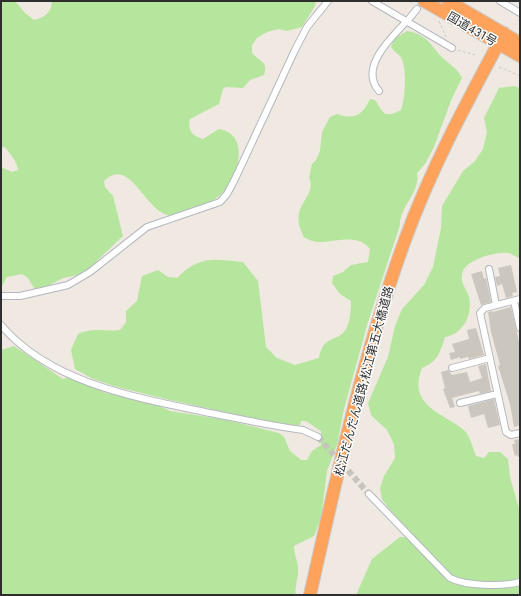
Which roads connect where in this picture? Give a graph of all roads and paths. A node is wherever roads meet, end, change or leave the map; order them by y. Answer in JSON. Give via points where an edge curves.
{"nodes":[{"id":1,"x":328,"y":1,"type":"edge"},
{"id":2,"x":372,"y":1,"type":"edge"},
{"id":3,"x":410,"y":1,"type":"edge"},
{"id":4,"x":448,"y":1,"type":"edge"},
{"id":5,"x":500,"y":1,"type":"edge"},
{"id":6,"x":419,"y":5,"type":"edge"},
{"id":7,"x":520,"y":13,"type":"edge"},
{"id":8,"x":436,"y":17,"type":"dead end"},
{"id":9,"x":501,"y":38,"type":"junction"},
{"id":10,"x":520,"y":43,"type":"edge"},
{"id":11,"x":452,"y":48,"type":"junction"},
{"id":12,"x":475,"y":55,"type":"dead end"},
{"id":13,"x":520,"y":56,"type":"edge"},
{"id":14,"x":499,"y":67,"type":"dead end"},
{"id":15,"x":520,"y":76,"type":"edge"},
{"id":16,"x":379,"y":91,"type":"dead end"},
{"id":17,"x":489,"y":269,"type":"dead end"},
{"id":18,"x":1,"y":296,"type":"edge"},
{"id":19,"x":517,"y":300,"type":"edge"},
{"id":20,"x":496,"y":305,"type":"junction"},
{"id":21,"x":1,"y":325,"type":"edge"},
{"id":22,"x":520,"y":328,"type":"edge"},
{"id":23,"x":490,"y":358,"type":"junction"},
{"id":24,"x":452,"y":368,"type":"dead end"},
{"id":25,"x":497,"y":394,"type":"junction"},
{"id":26,"x":460,"y":403,"type":"dead end"},
{"id":27,"x":520,"y":433,"type":"edge"},
{"id":28,"x":318,"y":437,"type":"tunnel mouth"},
{"id":29,"x":369,"y":494,"type":"tunnel mouth"},
{"id":30,"x":520,"y":582,"type":"edge"},
{"id":31,"x":310,"y":595,"type":"edge"}],
"edges":[{"from":1,"to":18,"type":"street","via":[[307,28],[295,50],[235,180],[220,202],[147,227],[90,272],[68,285],[20,296]]},
{"from":2,"to":11,"type":"street"},
{"from":3,"to":6,"type":"path"},
{"from":4,"to":9,"type":"highway","name":"国道431号"},
{"from":5,"to":7,"type":"street"},
{"from":6,"to":9,"type":"highway","name":"国道431号"},
{"from":6,"to":16,"type":"street","via":[[381,51],[373,69],[372,81]]},
{"from":8,"to":11,"type":"path"},
{"from":9,"to":10,"type":"highway","name":"国道431号"},
{"from":9,"to":13,"type":"highway","name":"国道431号"},
{"from":9,"to":31,"type":"highway","name":"松江だんだん道路;松江第五大橋道路","via":[[443,151],[405,239],[349,424]]},
{"from":11,"to":12,"type":"path"},
{"from":14,"to":15,"type":"path"},
{"from":17,"to":20,"type":"street"},
{"from":19,"to":20,"type":"street"},
{"from":19,"to":22,"type":"street"},
{"from":20,"to":23,"type":"street","via":[[482,309],[480,313]]},
{"from":21,"to":28,"type":"street","via":[[10,336],[49,364],[103,387],[165,403],[303,430]]},
{"from":23,"to":24,"type":"street"},
{"from":23,"to":25,"type":"street"},
{"from":25,"to":26,"type":"street"},
{"from":25,"to":27,"type":"street","via":[[506,432],[511,435]]},
{"from":29,"to":30,"type":"street","via":[[450,578],[464,583]]}]}
